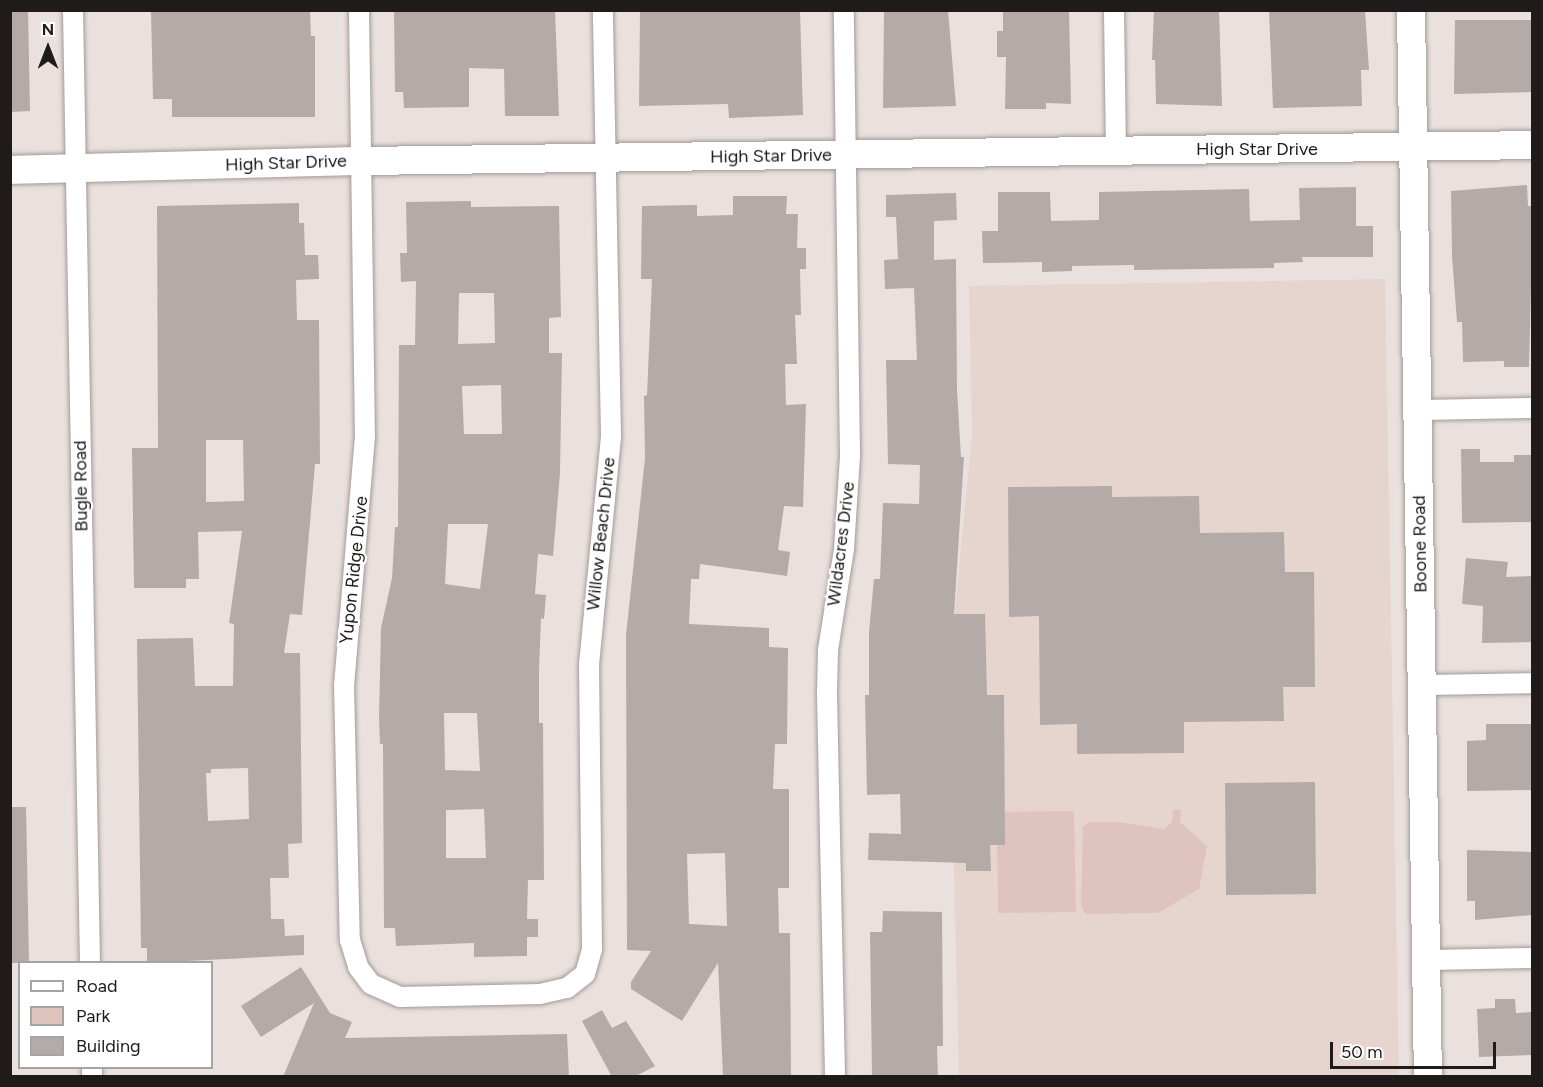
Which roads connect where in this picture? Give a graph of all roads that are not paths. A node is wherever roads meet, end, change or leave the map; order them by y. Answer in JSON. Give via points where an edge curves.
{"nodes":[{"id":1,"x":73,"y":10,"type":"edge"},
{"id":2,"x":360,"y":10,"type":"edge"},
{"id":3,"x":603,"y":10,"type":"edge"},
{"id":4,"x":844,"y":10,"type":"edge"},
{"id":5,"x":1114,"y":10,"type":"edge"},
{"id":6,"x":1411,"y":10,"type":"edge"},
{"id":7,"x":1533,"y":145,"type":"edge"},
{"id":8,"x":1413,"y":148,"type":"junction"},
{"id":9,"x":1116,"y":150,"type":"junction"},
{"id":10,"x":846,"y":155,"type":"junction"},
{"id":11,"x":606,"y":158,"type":"junction"},
{"id":12,"x":362,"y":161,"type":"junction"},
{"id":13,"x":76,"y":169,"type":"junction"},
{"id":14,"x":10,"y":170,"type":"edge"},
{"id":15,"x":1533,"y":408,"type":"edge"},
{"id":16,"x":1418,"y":410,"type":"junction"},
{"id":17,"x":1533,"y":683,"type":"edge"},
{"id":18,"x":1422,"y":685,"type":"junction"},
{"id":19,"x":1533,"y":958,"type":"edge"},
{"id":20,"x":1426,"y":960,"type":"junction"},
{"id":21,"x":90,"y":961,"type":"edge"},
{"id":22,"x":508,"y":994,"type":"joint"},
{"id":23,"x":835,"y":1077,"type":"edge"},
{"id":24,"x":1428,"y":1077,"type":"edge"}],
"edges":[{"from":1,"to":13,"type":"street","name":"Bugle Road"},
{"from":2,"to":12,"type":"street","name":"Yupon Ridge Drive"},
{"from":3,"to":11,"type":"street","name":"Willow Beach Drive"},
{"from":4,"to":10,"type":"street","name":"Wildacres Drive"},
{"from":5,"to":9,"type":"street"},
{"from":6,"to":8,"type":"street","name":"Boone Road"},
{"from":7,"to":8,"type":"street","name":"High Star Drive"},
{"from":8,"to":9,"type":"street","name":"High Star Drive"},
{"from":8,"to":16,"type":"street","name":"Boone Road"},
{"from":9,"to":10,"type":"street","name":"High Star Drive"},
{"from":10,"to":11,"type":"street","name":"High Star Drive"},
{"from":10,"to":23,"type":"street","name":"Wildacres Drive","via":[[850,456],[844,549],[828,650],[827,692]]},
{"from":11,"to":12,"type":"street","name":"High Star Drive"},
{"from":11,"to":22,"type":"street","name":"Willow Beach Drive","via":[[611,436],[589,665],[592,949],[585,974],[567,988]]},
{"from":12,"to":13,"type":"street","name":"High Star Drive"},
{"from":12,"to":22,"type":"street","name":"Yupon Ridge Drive","via":[[363,488],[344,685],[350,940],[358,967],[371,984],[400,997]]},
{"from":13,"to":14,"type":"street","name":"High Star Drive"},
{"from":13,"to":21,"type":"street","name":"Bugle Road"},
{"from":15,"to":16,"type":"street"},
{"from":16,"to":18,"type":"street","name":"Boone Road"},
{"from":17,"to":18,"type":"street"},
{"from":18,"to":20,"type":"street","name":"Boone Road"},
{"from":19,"to":20,"type":"street"},
{"from":20,"to":24,"type":"street","name":"Boone Road"}]}
